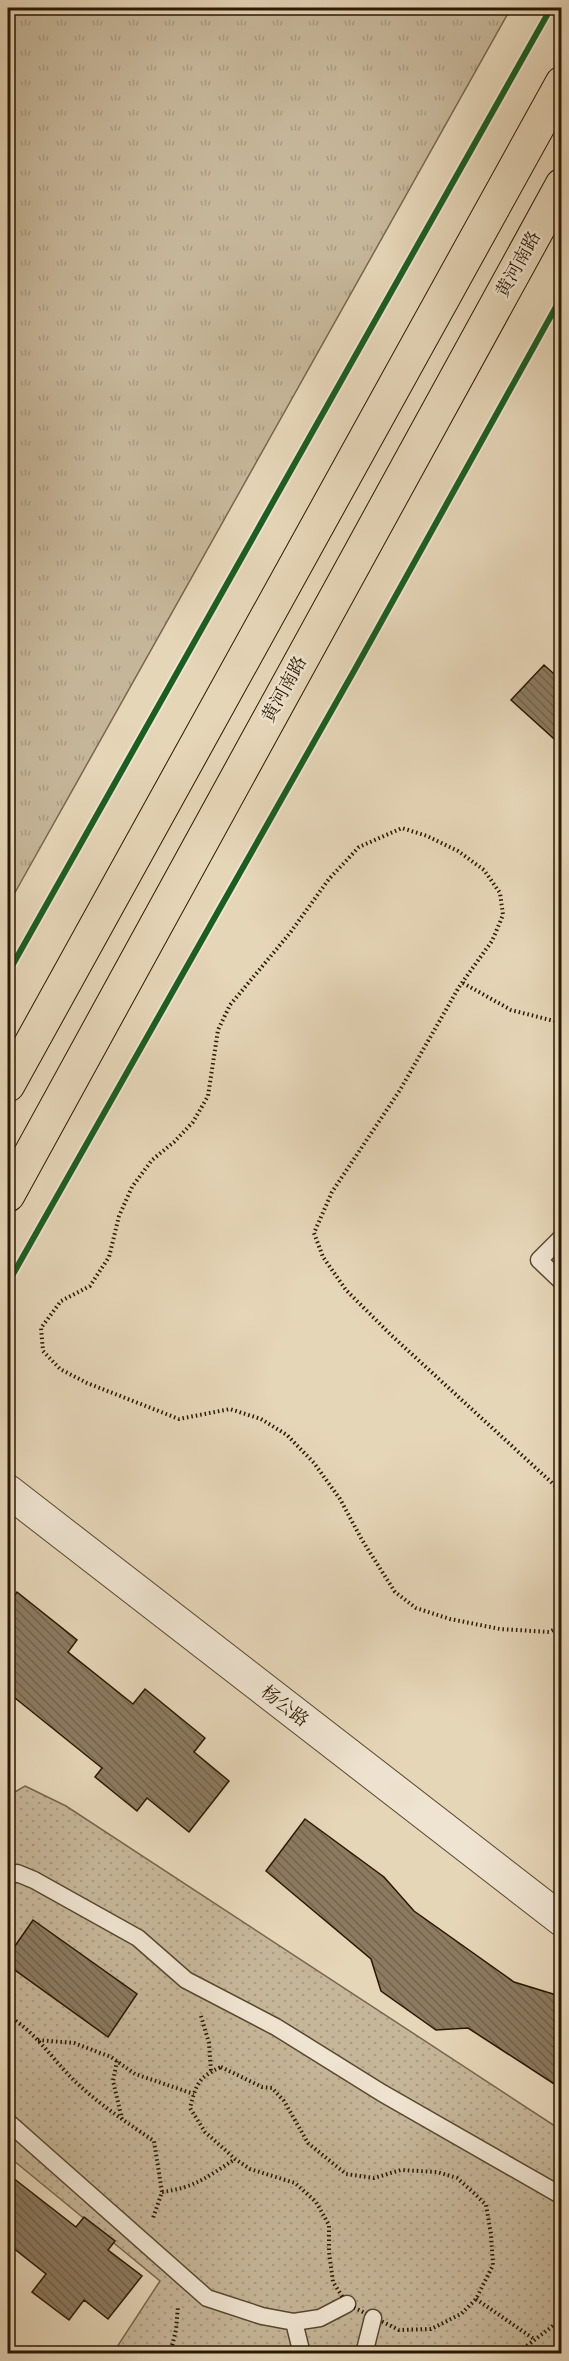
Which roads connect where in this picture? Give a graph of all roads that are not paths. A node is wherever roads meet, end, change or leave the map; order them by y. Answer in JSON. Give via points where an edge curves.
{"nodes":[{"id":1,"x":561,"y":83,"type":"edge"},
{"id":2,"x":561,"y":185,"type":"edge"},
{"id":3,"x":8,"y":1084,"type":"edge"},
{"id":4,"x":8,"y":1195,"type":"edge"},
{"id":5,"x":561,"y":1237,"type":"edge"},
{"id":6,"x":561,"y":1282,"type":"edge"},
{"id":7,"x":8,"y":1491,"type":"edge"},
{"id":8,"x":8,"y":1877,"type":"edge"},
{"id":9,"x":561,"y":1920,"type":"edge"},
{"id":10,"x":8,"y":2122,"type":"edge"},
{"id":11,"x":561,"y":2196,"type":"edge"},
{"id":12,"x":347,"y":2304,"type":"road end"},
{"id":13,"x":373,"y":2318,"type":"road end"},
{"id":14,"x":294,"y":2322,"type":"junction"},
{"id":15,"x":302,"y":2354,"type":"edge"},
{"id":16,"x":364,"y":2354,"type":"edge"}],
"edges":[{"from":1,"to":3,"type":"main road"},
{"from":2,"to":4,"type":"main road","name":"黄河南路"},
{"from":5,"to":6,"type":"lane","via":[[539,1260]]},
{"from":7,"to":9,"type":"street","name":"杨公路"},
{"from":8,"to":11,"type":"lane","via":[[17,1873],[34,1880],[138,1938],[186,1980],[276,2027]]},
{"from":10,"to":14,"type":"lane","via":[[207,2298]]},
{"from":12,"to":14,"type":"lane","via":[[320,2318]]},
{"from":13,"to":16,"type":"lane"},
{"from":14,"to":15,"type":"lane"}]}
